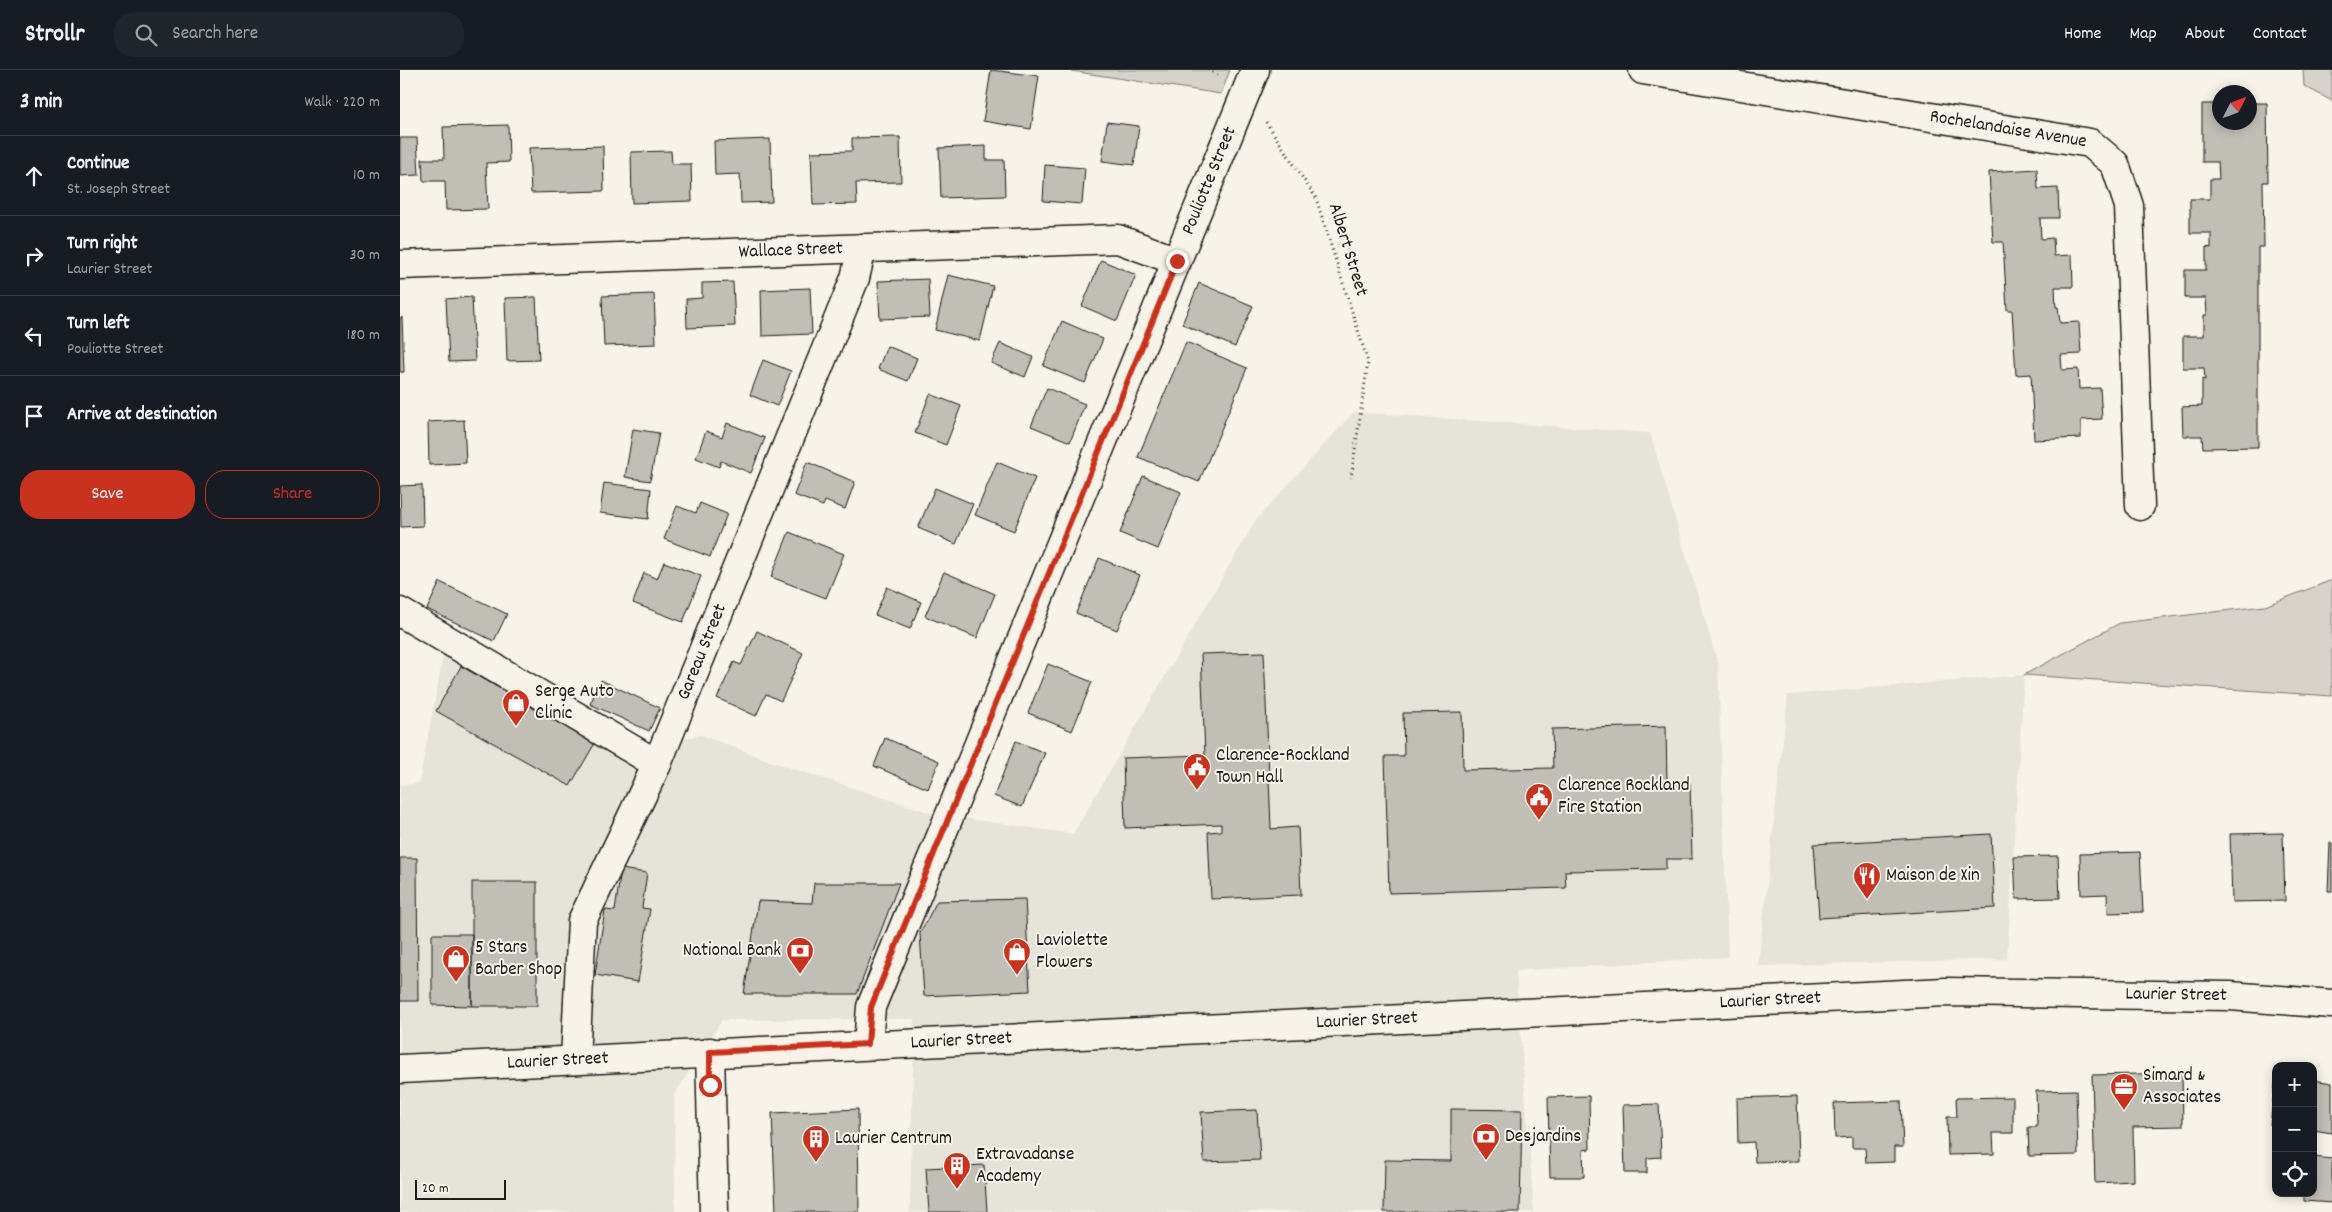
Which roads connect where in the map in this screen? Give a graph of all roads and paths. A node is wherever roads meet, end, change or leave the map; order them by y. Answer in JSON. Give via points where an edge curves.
{"nodes":[{"id":1,"x":1208,"y":70,"type":"edge"},
{"id":2,"x":1643,"y":70,"type":"edge"},
{"id":3,"x":1250,"y":81,"type":"edge"},
{"id":4,"x":862,"y":248,"type":"junction"},
{"id":5,"x":1177,"y":261,"type":"junction"},
{"id":6,"x":400,"y":265,"type":"edge"},
{"id":7,"x":1351,"y":478,"type":"dead end"},
{"id":8,"x":2140,"y":506,"type":"dead end"},
{"id":9,"x":400,"y":612,"type":"edge"},
{"id":10,"x":657,"y":764,"type":"junction"},
{"id":11,"x":2332,"y":1004,"type":"edge"},
{"id":12,"x":868,"y":1044,"type":"junction"},
{"id":13,"x":710,"y":1052,"type":"junction"},
{"id":14,"x":575,"y":1060,"type":"junction"},
{"id":15,"x":400,"y":1069,"type":"edge"},
{"id":16,"x":714,"y":1212,"type":"edge"}],
"edges":[{"from":1,"to":3,"type":"path","name":"Albert Street"},
{"from":2,"to":8,"type":"street","name":"Rochelandaise Avenue","via":[[2090,143],[2115,164],[2129,206]]},
{"from":3,"to":5,"type":"street","name":"Pouliotte Street"},
{"from":3,"to":7,"type":"path","name":"Albert Street","via":[[1316,198],[1368,362]]},
{"from":4,"to":5,"type":"street","name":"Wallace Street","via":[[1118,239]]},
{"from":4,"to":6,"type":"street","name":"Wallace Street"},
{"from":4,"to":10,"type":"street","name":"Gareau Street","via":[[856,278]]},
{"from":5,"to":12,"type":"street","name":"Pouliotte Street","via":[[871,1007]]},
{"from":9,"to":10,"type":"street"},
{"from":10,"to":14,"type":"street","name":"Gareau Street","via":[[582,921]]},
{"from":11,"to":12,"type":"street","name":"Laurier Street","via":[[2230,996],[1945,992]]},
{"from":12,"to":13,"type":"street","name":"Laurier Street"},
{"from":13,"to":14,"type":"street","name":"Laurier Street"},
{"from":13,"to":16,"type":"street"},
{"from":14,"to":15,"type":"street","name":"Laurier Street"}]}
